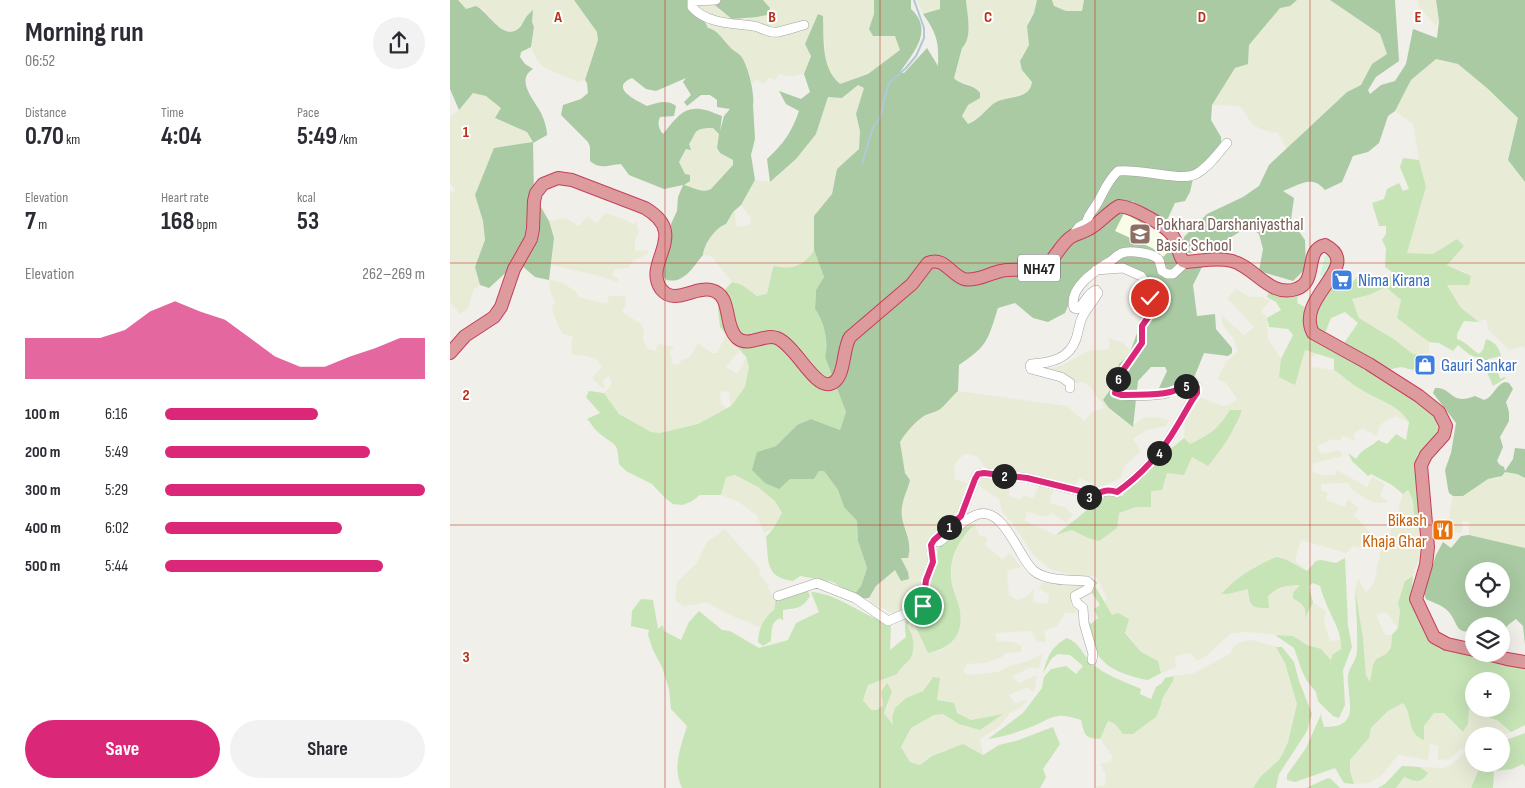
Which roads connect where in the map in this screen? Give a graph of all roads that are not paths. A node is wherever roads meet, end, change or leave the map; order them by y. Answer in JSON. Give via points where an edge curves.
{"nodes":[{"id":1,"x":716,"y":0,"type":"edge"},
{"id":2,"x":804,"y":25,"type":"dead end"},
{"id":3,"x":1227,"y":143,"type":"dead end"},
{"id":4,"x":1072,"y":236,"type":"junction"},
{"id":5,"x":1186,"y":262,"type":"junction"},
{"id":6,"x":1096,"y":270,"type":"junction"},
{"id":7,"x":450,"y":353,"type":"edge"},
{"id":8,"x":1070,"y":388,"type":"dead end"},
{"id":9,"x":931,"y":545,"type":"junction"},
{"id":10,"x":778,"y":596,"type":"dead end"},
{"id":11,"x":1465,"y":648,"type":"edge"},
{"id":12,"x":1092,"y":660,"type":"dead end"},
{"id":13,"x":1510,"y":660,"type":"edge"},
{"id":14,"x":1525,"y":662,"type":"edge"}],
"edges":[{"from":1,"to":2,"type":"street","via":[[692,1],[692,7],[701,16],[754,26],[767,32]]},
{"from":3,"to":4,"type":"street","via":[[1195,175],[1118,171],[1089,213],[1086,223]]},
{"from":4,"to":5,"type":"highway","number":"NH47","via":[[1089,230],[1117,207],[1126,207],[1166,229],[1175,239],[1181,258]]},
{"from":4,"to":7,"type":"highway","number":"NH47","via":[[1039,268],[1001,270],[966,280],[940,262],[928,263],[912,284],[850,337],[839,377],[826,384],[816,380],[795,352],[780,339],[739,339],[730,326],[725,303],[716,292],[703,289],[673,296],[665,293],[657,275],[665,232],[663,223],[655,214],[572,180],[558,178],[543,184],[536,193],[531,239],[514,269],[501,307],[489,320],[465,336]]},
{"from":5,"to":6,"type":"street","via":[[1173,274],[1167,274],[1155,257],[1130,252],[1122,253]]},
{"from":5,"to":11,"type":"highway","via":[[1232,261],[1286,291],[1303,285],[1309,276],[1312,255],[1319,246],[1325,245],[1334,251],[1338,260],[1336,268],[1311,309],[1309,325],[1313,333],[1419,396],[1445,421],[1444,435],[1421,465],[1428,547],[1416,598],[1434,637]]},
{"from":6,"to":8,"type":"street","via":[[1085,278],[1076,292],[1072,306],[1077,309],[1092,292],[1096,290],[1098,293],[1082,319],[1068,353],[1048,363],[1030,366],[1061,377],[1070,383]]},
{"from":6,"to":9,"type":"street","via":[[1123,268],[1141,276],[1148,289],[1151,313],[1142,326],[1142,343],[1119,376],[1115,393],[1164,394],[1194,384],[1197,393],[1159,453],[1117,492],[1102,490],[1089,497],[1084,492],[1027,478],[978,474],[961,516]]},
{"from":9,"to":10,"type":"street","via":[[933,562],[926,580],[923,606],[888,621],[855,598],[816,583]]},
{"from":9,"to":12,"type":"street","via":[[978,514],[988,514],[999,521],[1034,572],[1087,581],[1090,584],[1088,589],[1075,596],[1083,608]]},
{"from":13,"to":14,"type":"highway"}]}
